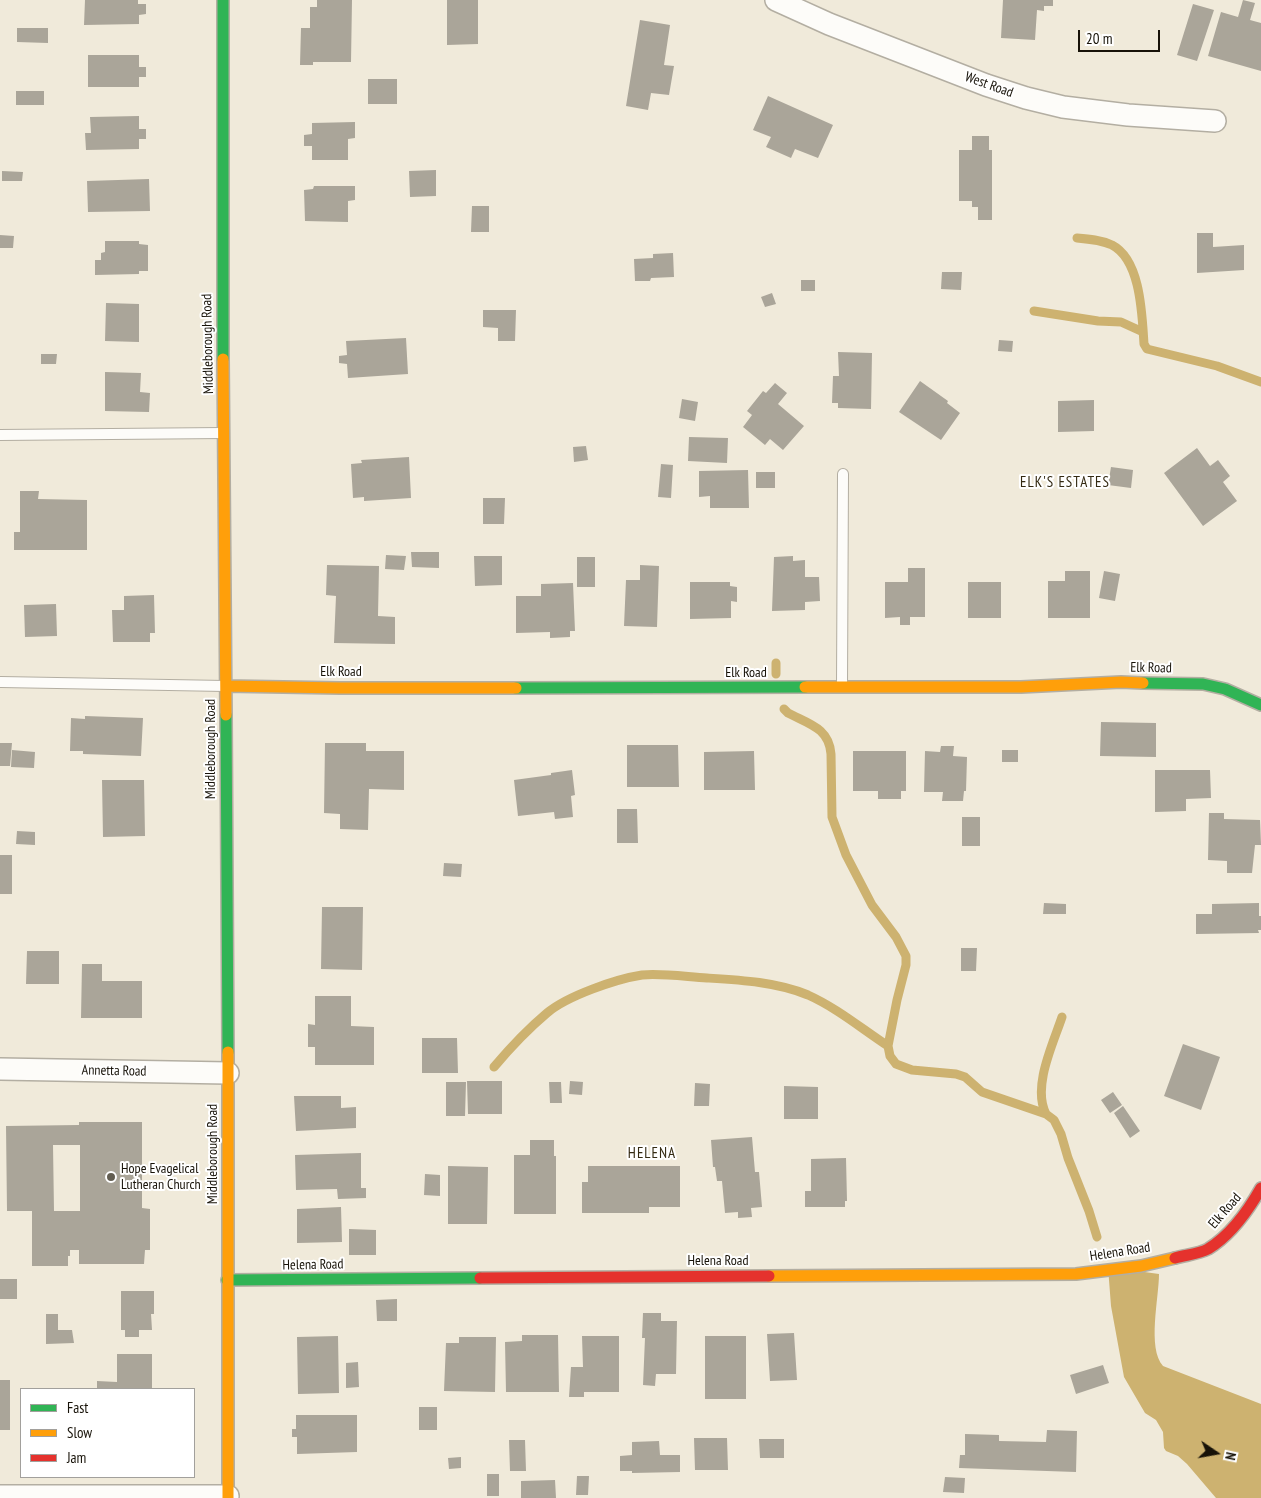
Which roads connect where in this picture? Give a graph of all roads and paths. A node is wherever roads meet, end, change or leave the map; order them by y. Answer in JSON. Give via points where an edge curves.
{"nodes":[{"id":1,"x":223,"y":0,"type":"edge"},
{"id":2,"x":776,"y":0,"type":"edge"},
{"id":3,"x":1215,"y":121,"type":"dead end"},
{"id":4,"x":224,"y":433,"type":"junction"},
{"id":5,"x":0,"y":435,"type":"edge"},
{"id":6,"x":843,"y":474,"type":"dead end"},
{"id":7,"x":1,"y":682,"type":"edge"},
{"id":8,"x":226,"y":686,"type":"junction"},
{"id":9,"x":842,"y":688,"type":"junction"},
{"id":10,"x":1261,"y":705,"type":"edge"},
{"id":11,"x":0,"y":1069,"type":"edge"},
{"id":12,"x":228,"y":1073,"type":"junction"},
{"id":13,"x":1261,"y":1188,"type":"edge"},
{"id":14,"x":1207,"y":1250,"type":"joint"},
{"id":15,"x":228,"y":1280,"type":"junction"},
{"id":16,"x":0,"y":1496,"type":"edge"},
{"id":17,"x":228,"y":1497,"type":"edge"}],
"edges":[{"from":1,"to":4,"type":"street","name":"Middleborough Road"},
{"from":2,"to":3,"type":"street","name":"West Road","via":[[829,24],[1026,98],[1064,107],[1128,115]]},
{"from":4,"to":5,"type":"lane"},
{"from":4,"to":8,"type":"street","name":"Middleborough Road"},
{"from":6,"to":9,"type":"lane"},
{"from":7,"to":8,"type":"lane"},
{"from":8,"to":9,"type":"street","name":"Elk Road"},
{"from":8,"to":12,"type":"street","name":"Middleborough Road"},
{"from":9,"to":10,"type":"street","name":"Elk Road","via":[[1021,687],[1120,682],[1203,684]]},
{"from":11,"to":12,"type":"street","name":"Annetta Road"},
{"from":12,"to":15,"type":"street","name":"Middleborough Road"},
{"from":13,"to":14,"type":"street","name":"Elk Road","via":[[1251,1206],[1226,1235]]},
{"from":14,"to":15,"type":"street","name":"Helena Road","via":[[1141,1266],[1076,1274]]},
{"from":15,"to":17,"type":"street","name":"Middleborough Road"},
{"from":16,"to":17,"type":"street"}]}
